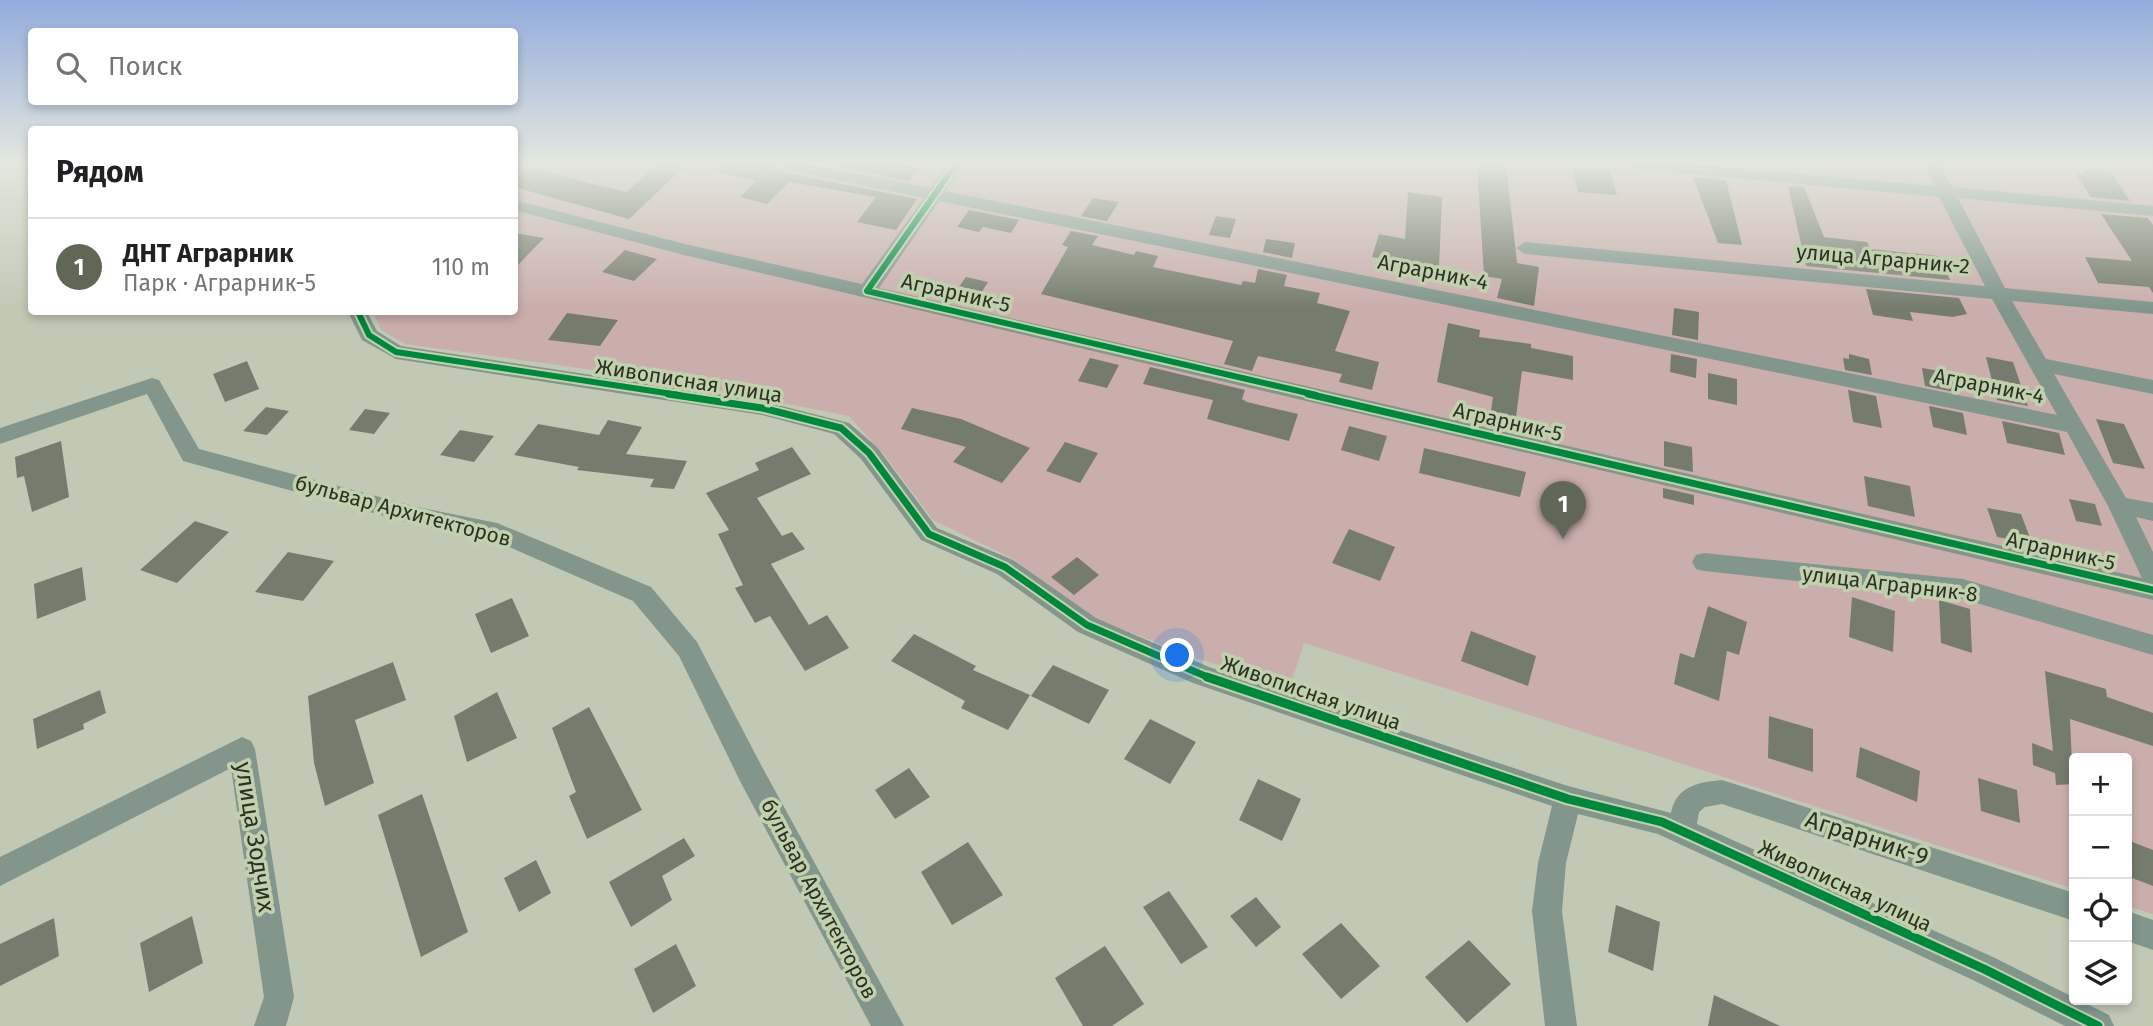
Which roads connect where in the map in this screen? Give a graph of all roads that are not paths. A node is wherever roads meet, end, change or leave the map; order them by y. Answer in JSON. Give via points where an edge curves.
{"nodes":[{"id":1,"x":541,"y":212,"type":"edge"},
{"id":2,"x":923,"y":212,"type":"edge"},
{"id":3,"x":1024,"y":212,"type":"edge"},
{"id":4,"x":1956,"y":212,"type":"edge"},
{"id":5,"x":1525,"y":248,"type":"dead end"},
{"id":6,"x":870,"y":287,"type":"junction"},
{"id":7,"x":1998,"y":293,"type":"junction"},
{"id":8,"x":2153,"y":308,"type":"edge"},
{"id":9,"x":359,"y":315,"type":"edge"},
{"id":10,"x":2039,"y":364,"type":"junction"},
{"id":11,"x":2153,"y":387,"type":"edge"},
{"id":12,"x":2073,"y":426,"type":"junction"},
{"id":13,"x":0,"y":436,"type":"edge"},
{"id":14,"x":2119,"y":505,"type":"junction"},
{"id":15,"x":2153,"y":512,"type":"edge"},
{"id":16,"x":1704,"y":562,"type":"dead end"},
{"id":17,"x":2153,"y":576,"type":"edge"},
{"id":18,"x":2153,"y":590,"type":"edge"},
{"id":19,"x":2153,"y":645,"type":"edge"},
{"id":20,"x":1568,"y":799,"type":"junction"},
{"id":21,"x":1682,"y":831,"type":"junction"},
{"id":22,"x":0,"y":872,"type":"edge"},
{"id":23,"x":2069,"y":905,"type":"edge"},
{"id":24,"x":2132,"y":928,"type":"edge"},
{"id":25,"x":2153,"y":935,"type":"edge"},
{"id":26,"x":270,"y":1026,"type":"edge"},
{"id":27,"x":888,"y":1026,"type":"edge"},
{"id":28,"x":1561,"y":1026,"type":"edge"},
{"id":29,"x":2098,"y":1026,"type":"edge"}],
"edges":[{"from":1,"to":6,"type":"street","name":"Аграрник-5","via":[[684,249]]},
{"from":2,"to":6,"type":"street"},
{"from":3,"to":12,"type":"street","name":"Аграрник-4"},
{"from":4,"to":7,"type":"street"},
{"from":5,"to":7,"type":"street","name":"улица Аграрник-2"},
{"from":6,"to":18,"type":"street","name":"Аграрник-5"},
{"from":7,"to":8,"type":"street","name":"улица Аграрник-2"},
{"from":7,"to":10,"type":"street"},
{"from":9,"to":20,"type":"street","name":"Живописная улица","via":[[369,335],[396,352],[762,408],[841,428],[869,453],[929,534],[1005,567],[1087,625],[1202,675]]},
{"from":10,"to":11,"type":"street"},
{"from":10,"to":12,"type":"street"},
{"from":12,"to":14,"type":"street"},
{"from":13,"to":27,"type":"street","name":"бульвар Архитекторов","via":[[152,385],[191,455],[417,516],[497,532],[642,594],[688,649]]},
{"from":14,"to":15,"type":"street"},
{"from":14,"to":17,"type":"street"},
{"from":16,"to":19,"type":"street","name":"улица Аграрник-8","via":[[1963,589]]},
{"from":20,"to":21,"type":"street","name":"Живописная улица"},
{"from":20,"to":28,"type":"street","via":[[1552,863],[1547,911]]},
{"from":21,"to":23,"type":"street","name":"Аграрник-9","via":[[1686,806],[1699,795],[1722,792]]},
{"from":21,"to":29,"type":"street","name":"Живописная улица"},
{"from":22,"to":26,"type":"street","name":"улица Зодчих","via":[[242,749],[279,997]]},
{"from":24,"to":25,"type":"street"}]}
